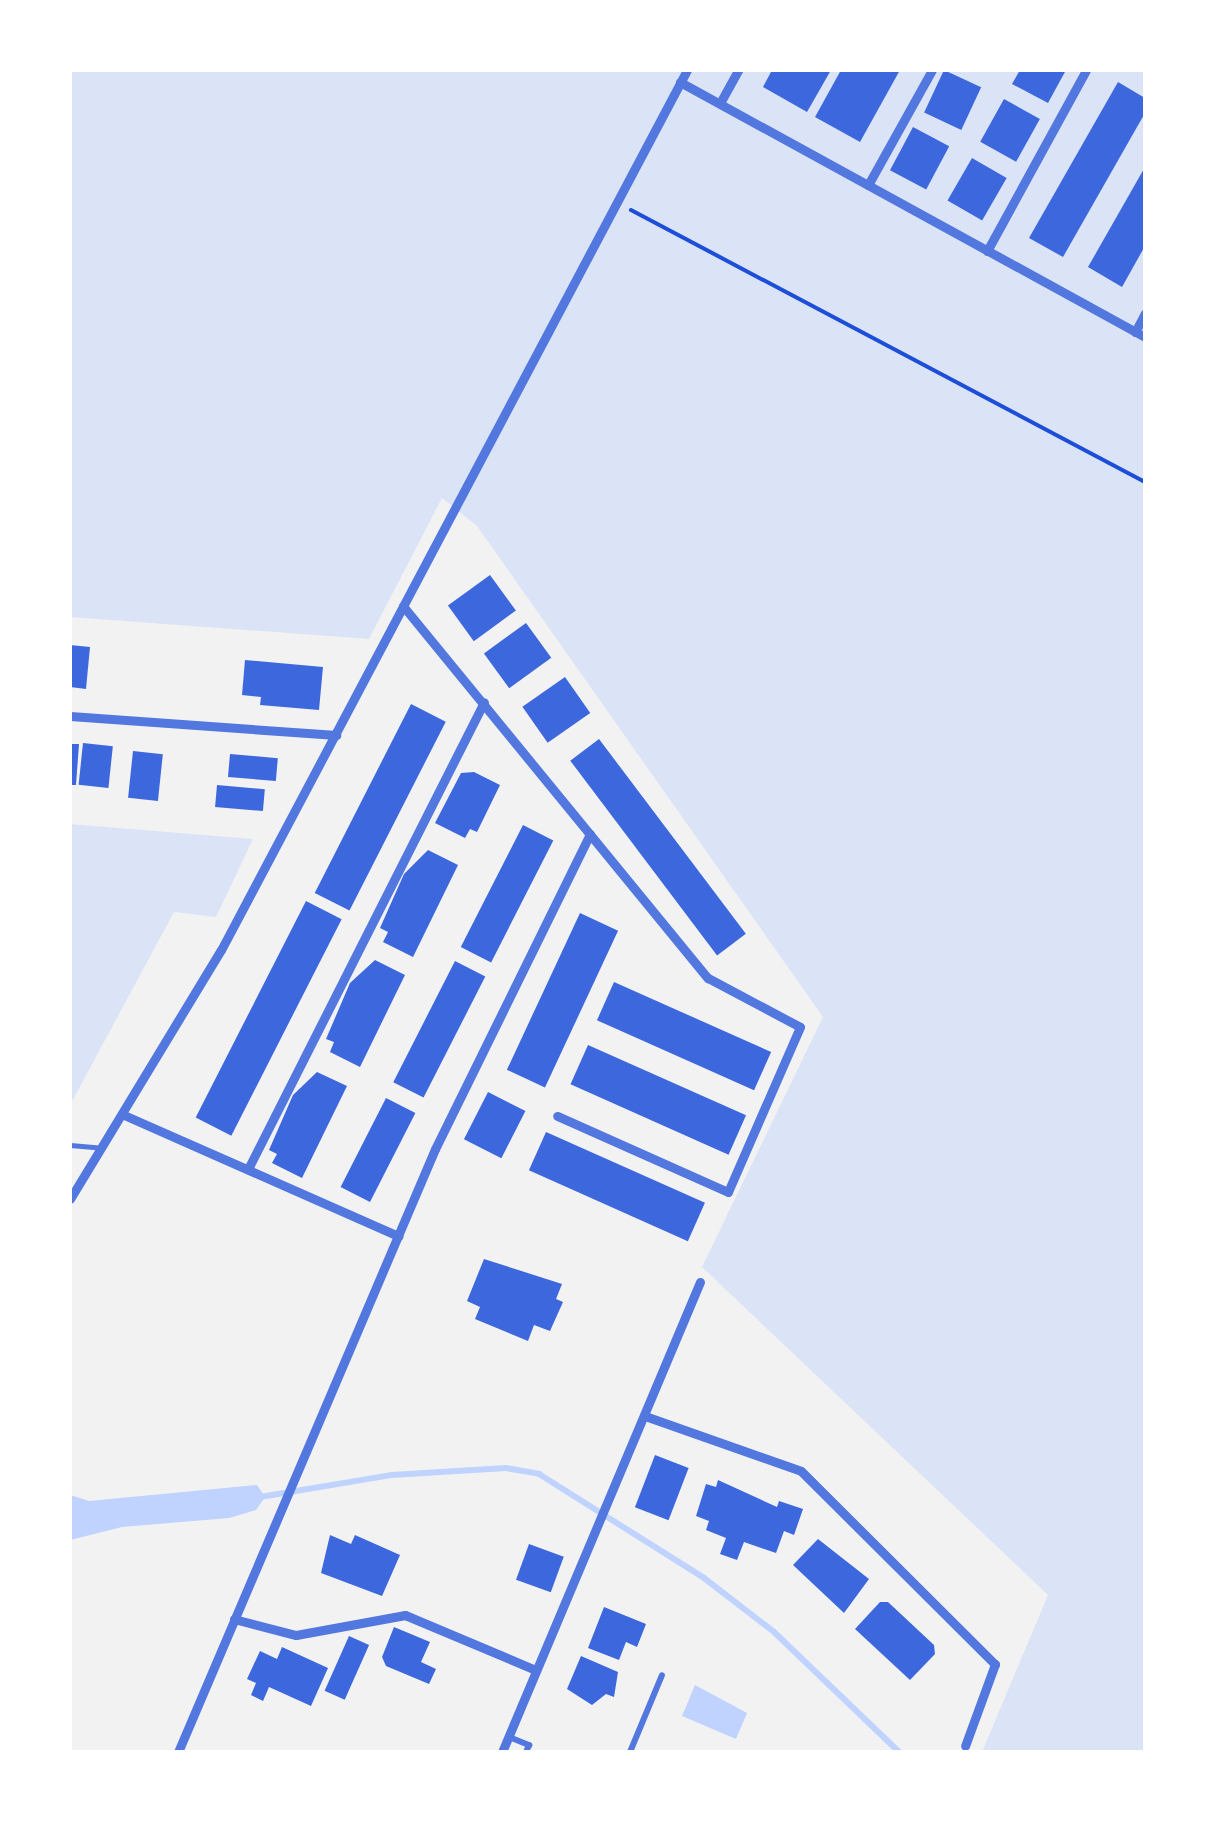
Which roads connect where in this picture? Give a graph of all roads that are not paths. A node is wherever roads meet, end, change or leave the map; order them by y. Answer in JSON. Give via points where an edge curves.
{"nodes":[{"id":1,"x":687,"y":70,"type":"edge"},
{"id":2,"x":738,"y":70,"type":"edge"},
{"id":3,"x":932,"y":70,"type":"edge"},
{"id":4,"x":1086,"y":70,"type":"edge"},
{"id":5,"x":680,"y":82,"type":"junction"},
{"id":6,"x":720,"y":103,"type":"junction"},
{"id":7,"x":868,"y":185,"type":"junction"},
{"id":8,"x":987,"y":250,"type":"junction"},
{"id":9,"x":1145,"y":313,"type":"edge"},
{"id":10,"x":1135,"y":332,"type":"junction"},
{"id":11,"x":1145,"y":337,"type":"edge"},
{"id":12,"x":403,"y":606,"type":"junction"},
{"id":13,"x":484,"y":702,"type":"junction"},
{"id":14,"x":70,"y":716,"type":"edge"},
{"id":15,"x":336,"y":735,"type":"junction"},
{"id":16,"x":590,"y":834,"type":"junction"},
{"id":17,"x":124,"y":1114,"type":"junction"},
{"id":18,"x":557,"y":1116,"type":"dead end"},
{"id":19,"x":70,"y":1145,"type":"edge"},
{"id":20,"x":103,"y":1148,"type":"junction"},
{"id":21,"x":248,"y":1169,"type":"junction"},
{"id":22,"x":70,"y":1198,"type":"edge"},
{"id":23,"x":398,"y":1236,"type":"junction"},
{"id":24,"x":700,"y":1282,"type":"dead end"},
{"id":25,"x":644,"y":1416,"type":"junction"},
{"id":26,"x":234,"y":1619,"type":"junction"},
{"id":27,"x":536,"y":1670,"type":"junction"},
{"id":28,"x":662,"y":1676,"type":"dead end"},
{"id":29,"x":508,"y":1737,"type":"junction"},
{"id":30,"x":965,"y":1746,"type":"dead end"},
{"id":31,"x":178,"y":1752,"type":"edge"},
{"id":32,"x":502,"y":1752,"type":"edge"},
{"id":33,"x":526,"y":1752,"type":"edge"},
{"id":34,"x":630,"y":1752,"type":"edge"}],
"edges":[{"from":1,"to":5,"type":"street"},
{"from":2,"to":6,"type":"street"},
{"from":3,"to":7,"type":"street"},
{"from":4,"to":8,"type":"street"},
{"from":5,"to":6,"type":"street"},
{"from":5,"to":12,"type":"street"},
{"from":6,"to":7,"type":"street"},
{"from":7,"to":8,"type":"street"},
{"from":8,"to":10,"type":"street"},
{"from":9,"to":10,"type":"street"},
{"from":10,"to":11,"type":"street"},
{"from":12,"to":13,"type":"street"},
{"from":12,"to":15,"type":"street"},
{"from":13,"to":16,"type":"street"},
{"from":13,"to":21,"type":"street"},
{"from":14,"to":15,"type":"street"},
{"from":15,"to":17,"type":"street"},
{"from":16,"to":18,"type":"street","via":[[708,978],[800,1028],[728,1192]]},
{"from":16,"to":23,"type":"street","via":[[485,1041]]},
{"from":17,"to":20,"type":"street"},
{"from":17,"to":21,"type":"street"},
{"from":19,"to":20,"type":"lane"},
{"from":20,"to":22,"type":"street"},
{"from":21,"to":23,"type":"street"},
{"from":23,"to":26,"type":"street"},
{"from":24,"to":25,"type":"street"},
{"from":25,"to":27,"type":"street"},
{"from":25,"to":30,"type":"street","via":[[801,1471],[995,1664]]},
{"from":26,"to":27,"type":"street","via":[[296,1635],[405,1615]]},
{"from":26,"to":31,"type":"street"},
{"from":27,"to":29,"type":"street"},
{"from":28,"to":34,"type":"street"},
{"from":29,"to":32,"type":"street"},
{"from":29,"to":33,"type":"street","via":[[528,1745]]}]}
